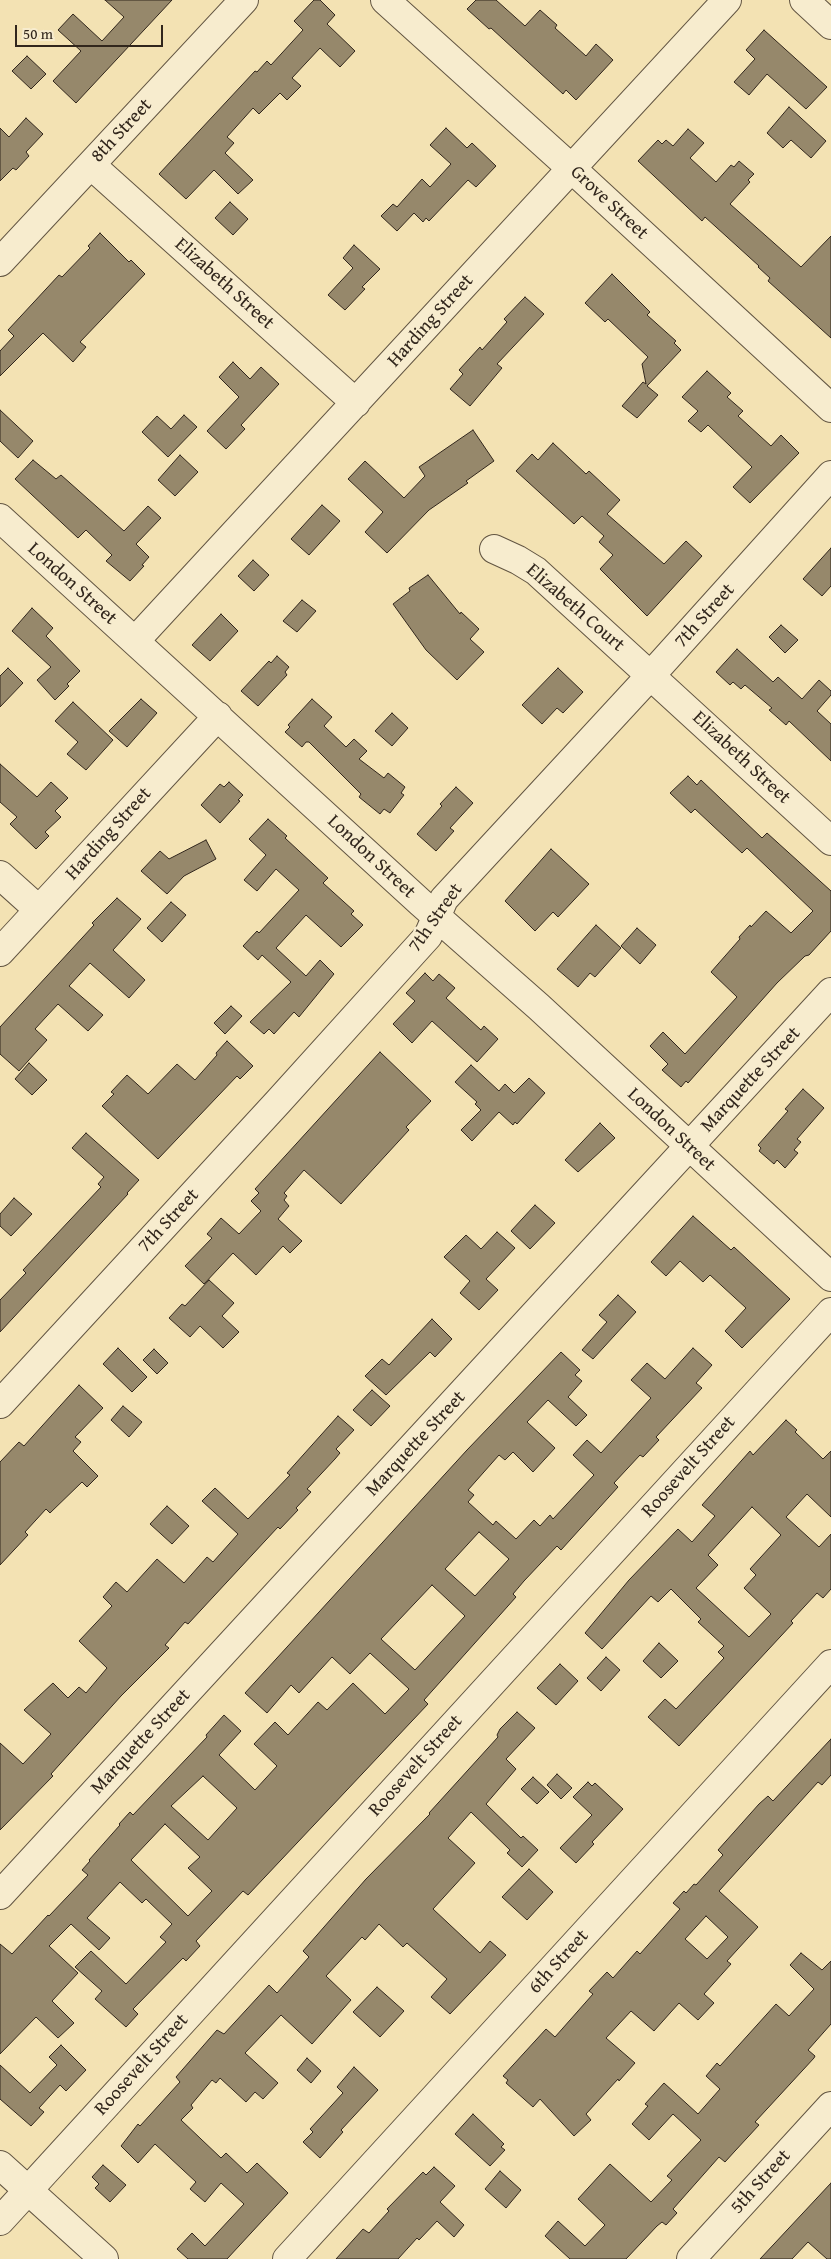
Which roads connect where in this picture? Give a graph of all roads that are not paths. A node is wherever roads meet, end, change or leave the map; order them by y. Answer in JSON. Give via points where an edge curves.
{"nodes":[{"id":1,"x":244,"y":0,"type":"edge"},
{"id":2,"x":384,"y":0,"type":"edge"},
{"id":3,"x":727,"y":0,"type":"edge"},
{"id":4,"x":804,"y":0,"type":"edge"},
{"id":5,"x":831,"y":25,"type":"edge"},
{"id":6,"x":91,"y":165,"type":"junction"},
{"id":7,"x":571,"y":168,"type":"junction"},
{"id":8,"x":0,"y":262,"type":"edge"},
{"id":9,"x":356,"y":403,"type":"junction"},
{"id":10,"x":831,"y":408,"type":"edge"},
{"id":11,"x":831,"y":475,"type":"edge"},
{"id":12,"x":0,"y":518,"type":"edge"},
{"id":13,"x":494,"y":550,"type":"dead end"},
{"id":14,"x":135,"y":641,"type":"junction"},
{"id":15,"x":651,"y":675,"type":"junction"},
{"id":16,"x":218,"y":716,"type":"junction"},
{"id":17,"x":831,"y":841,"type":"edge"},
{"id":18,"x":0,"y":875,"type":"edge"},
{"id":19,"x":39,"y":910,"type":"junction"},
{"id":20,"x":437,"y":917,"type":"junction"},
{"id":21,"x":0,"y":952,"type":"edge"},
{"id":22,"x":831,"y":992,"type":"edge"},
{"id":23,"x":690,"y":1147,"type":"junction"},
{"id":24,"x":831,"y":1277,"type":"edge"},
{"id":25,"x":831,"y":1312,"type":"edge"},
{"id":26,"x":0,"y":1404,"type":"edge"},
{"id":27,"x":831,"y":1664,"type":"edge"},
{"id":28,"x":0,"y":1895,"type":"edge"},
{"id":29,"x":831,"y":2106,"type":"edge"},
{"id":30,"x":0,"y":2165,"type":"edge"},
{"id":31,"x":28,"y":2190,"type":"junction"},
{"id":32,"x":0,"y":2220,"type":"edge"},
{"id":33,"x":104,"y":2259,"type":"edge"},
{"id":34,"x":287,"y":2259,"type":"edge"},
{"id":35,"x":691,"y":2259,"type":"edge"}],
"edges":[{"from":1,"to":6,"type":"street","name":"8th Street"},
{"from":2,"to":7,"type":"street","name":"Grove Street"},
{"from":3,"to":7,"type":"street","name":"Harding Street"},
{"from":4,"to":5,"type":"street"},
{"from":6,"to":8,"type":"street","name":"8th Street"},
{"from":6,"to":9,"type":"street","name":"Elizabeth Street"},
{"from":7,"to":9,"type":"street","name":"Harding Street"},
{"from":7,"to":10,"type":"street","name":"Grove Street"},
{"from":9,"to":14,"type":"street","name":"Harding Street"},
{"from":11,"to":15,"type":"street","name":"7th Street"},
{"from":12,"to":14,"type":"street","name":"London Street"},
{"from":13,"to":15,"type":"street","name":"Elizabeth Court","via":[[536,571]]},
{"from":14,"to":16,"type":"street","name":"London Street"},
{"from":15,"to":17,"type":"street","name":"Elizabeth Street"},
{"from":15,"to":20,"type":"street","name":"7th Street","via":[[444,899]]},
{"from":16,"to":19,"type":"street","name":"Harding Street"},
{"from":16,"to":20,"type":"street","name":"London Street"},
{"from":18,"to":19,"type":"street"},
{"from":19,"to":21,"type":"street","name":"Harding Street"},
{"from":20,"to":23,"type":"street","name":"London Street"},
{"from":20,"to":26,"type":"street","name":"7th Street","via":[[422,943]]},
{"from":22,"to":23,"type":"street","name":"Marquette Street"},
{"from":23,"to":24,"type":"street","name":"London Street"},
{"from":23,"to":28,"type":"street","name":"Marquette Street"},
{"from":25,"to":31,"type":"street","name":"Roosevelt Street"},
{"from":27,"to":34,"type":"street","name":"6th Street"},
{"from":29,"to":35,"type":"street","name":"5th Street"},
{"from":30,"to":31,"type":"street"},
{"from":31,"to":32,"type":"street","name":"Roosevelt Street"},
{"from":31,"to":33,"type":"street"}]}
